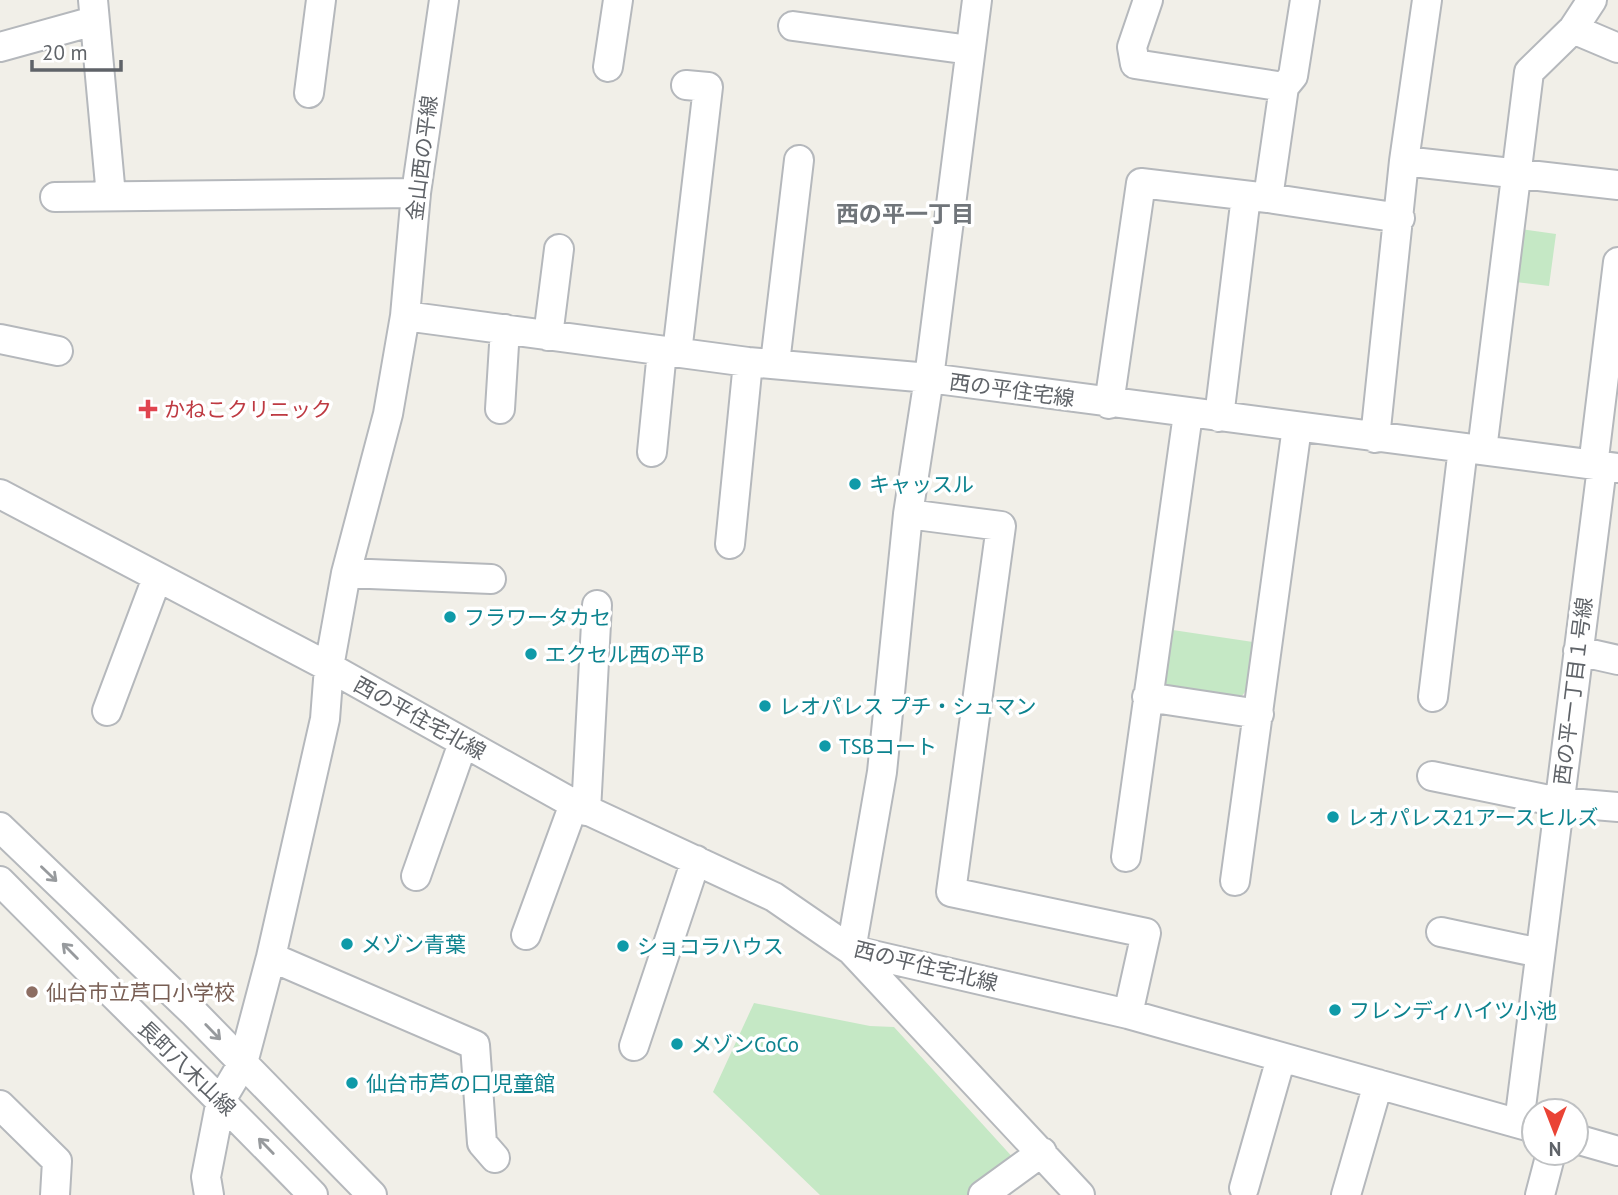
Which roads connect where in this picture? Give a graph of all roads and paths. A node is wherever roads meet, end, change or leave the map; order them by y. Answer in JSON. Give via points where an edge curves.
{"nodes":[{"id":1,"x":321,"y":0,"type":"edge"},
{"id":2,"x":444,"y":0,"type":"edge"},
{"id":3,"x":618,"y":0,"type":"edge"},
{"id":4,"x":976,"y":0,"type":"edge"},
{"id":5,"x":1148,"y":0,"type":"edge"},
{"id":6,"x":1305,"y":0,"type":"edge"},
{"id":7,"x":1427,"y":0,"type":"edge"},
{"id":8,"x":1592,"y":0,"type":"edge"},
{"id":9,"x":94,"y":10,"type":"edge"},
{"id":10,"x":793,"y":26,"type":"dead end"},
{"id":11,"x":1573,"y":29,"type":"junction"},
{"id":12,"x":0,"y":47,"type":"edge"},
{"id":13,"x":1618,"y":48,"type":"edge"},
{"id":14,"x":970,"y":50,"type":"junction"},
{"id":15,"x":608,"y":67,"type":"dead end"},
{"id":16,"x":686,"y":85,"type":"dead end"},
{"id":17,"x":1284,"y":87,"type":"junction"},
{"id":18,"x":309,"y":93,"type":"dead end"},
{"id":19,"x":799,"y":160,"type":"dead end"},
{"id":20,"x":1404,"y":161,"type":"junction"},
{"id":21,"x":1515,"y":172,"type":"junction"},
{"id":22,"x":1618,"y":184,"type":"edge"},
{"id":23,"x":416,"y":192,"type":"junction"},
{"id":24,"x":111,"y":196,"type":"junction"},
{"id":25,"x":55,"y":197,"type":"dead end"},
{"id":26,"x":1257,"y":197,"type":"junction"},
{"id":27,"x":1400,"y":218,"type":"junction"},
{"id":28,"x":559,"y":249,"type":"dead end"},
{"id":29,"x":1618,"y":261,"type":"edge"},
{"id":30,"x":405,"y":316,"type":"junction"},
{"id":31,"x":505,"y":329,"type":"junction"},
{"id":32,"x":548,"y":336,"type":"junction"},
{"id":33,"x":0,"y":339,"type":"edge"},
{"id":34,"x":58,"y":351,"type":"dead end"},
{"id":35,"x":670,"y":352,"type":"junction"},
{"id":36,"x":761,"y":363,"type":"junction"},
{"id":37,"x":929,"y":378,"type":"junction"},
{"id":38,"x":1109,"y":404,"type":"junction"},
{"id":39,"x":500,"y":409,"type":"dead end"},
{"id":40,"x":1188,"y":414,"type":"junction"},
{"id":41,"x":1219,"y":418,"type":"junction"},
{"id":42,"x":1297,"y":427,"type":"junction"},
{"id":43,"x":1375,"y":438,"type":"junction"},
{"id":44,"x":1473,"y":449,"type":"junction"},
{"id":45,"x":652,"y":452,"type":"dead end"},
{"id":46,"x":1604,"y":467,"type":"edge"},
{"id":47,"x":0,"y":494,"type":"edge"},
{"id":48,"x":908,"y":514,"type":"junction"},
{"id":49,"x":730,"y":544,"type":"dead end"},
{"id":50,"x":346,"y":573,"type":"junction"},
{"id":51,"x":157,"y":578,"type":"junction"},
{"id":52,"x":491,"y":579,"type":"dead end"},
{"id":53,"x":597,"y":605,"type":"dead end"},
{"id":54,"x":1578,"y":651,"type":"junction"},
{"id":55,"x":1618,"y":660,"type":"edge"},
{"id":56,"x":329,"y":667,"type":"junction"},
{"id":57,"x":1147,"y":697,"type":"junction"},
{"id":58,"x":1433,"y":697,"type":"dead end"},
{"id":59,"x":107,"y":711,"type":"dead end"},
{"id":60,"x":1259,"y":714,"type":"junction"},
{"id":61,"x":463,"y":743,"type":"junction"},
{"id":62,"x":1432,"y":776,"type":"dead end"},
{"id":63,"x":1559,"y":802,"type":"junction"},
{"id":64,"x":1618,"y":807,"type":"edge"},
{"id":65,"x":580,"y":808,"type":"junction"},
{"id":66,"x":0,"y":827,"type":"edge"},
{"id":67,"x":1126,"y":857,"type":"dead end"},
{"id":68,"x":696,"y":860,"type":"junction"},
{"id":69,"x":416,"y":876,"type":"dead end"},
{"id":70,"x":0,"y":881,"type":"edge"},
{"id":71,"x":1235,"y":881,"type":"dead end"},
{"id":72,"x":1441,"y":932,"type":"dead end"},
{"id":73,"x":526,"y":935,"type":"dead end"},
{"id":74,"x":851,"y":950,"type":"junction"},
{"id":75,"x":1539,"y":953,"type":"junction"},
{"id":76,"x":271,"y":957,"type":"junction"},
{"id":77,"x":1128,"y":1014,"type":"junction"},
{"id":78,"x":634,"y":1046,"type":"dead end"},
{"id":79,"x":1281,"y":1058,"type":"junction"},
{"id":80,"x":243,"y":1063,"type":"junction"},
{"id":81,"x":1378,"y":1084,"type":"junction"},
{"id":82,"x":1529,"y":1097,"type":"edge"},
{"id":83,"x":221,"y":1100,"type":"junction"},
{"id":84,"x":0,"y":1105,"type":"edge"},
{"id":85,"x":1520,"y":1124,"type":"edge"},
{"id":86,"x":1590,"y":1143,"type":"edge"},
{"id":87,"x":1618,"y":1151,"type":"edge"},
{"id":88,"x":1042,"y":1152,"type":"junction"},
{"id":89,"x":495,"y":1158,"type":"dead end"},
{"id":90,"x":1547,"y":1167,"type":"edge"},
{"id":91,"x":1244,"y":1188,"type":"dead end"},
{"id":92,"x":55,"y":1195,"type":"edge"},
{"id":93,"x":209,"y":1195,"type":"edge"},
{"id":94,"x":313,"y":1195,"type":"edge"},
{"id":95,"x":372,"y":1195,"type":"edge"},
{"id":96,"x":983,"y":1195,"type":"edge"},
{"id":97,"x":1080,"y":1195,"type":"edge"},
{"id":98,"x":1346,"y":1195,"type":"edge"},
{"id":99,"x":1539,"y":1195,"type":"edge"}],
"edges":[{"from":1,"to":18,"type":"street"},
{"from":2,"to":23,"type":"street","name":"金山西の平線"},
{"from":3,"to":15,"type":"street"},
{"from":4,"to":14,"type":"street"},
{"from":5,"to":17,"type":"street","via":[[1132,47],[1135,64]]},
{"from":6,"to":17,"type":"street","via":[[1293,76]]},
{"from":7,"to":20,"type":"street"},
{"from":8,"to":11,"type":"street"},
{"from":9,"to":12,"type":"street"},
{"from":9,"to":24,"type":"street"},
{"from":10,"to":14,"type":"street"},
{"from":11,"to":13,"type":"street"},
{"from":11,"to":21,"type":"street","via":[[1529,72]]},
{"from":14,"to":37,"type":"street"},
{"from":16,"to":35,"type":"street","via":[[708,87]]},
{"from":17,"to":26,"type":"street"},
{"from":19,"to":36,"type":"street"},
{"from":20,"to":21,"type":"street"},
{"from":20,"to":27,"type":"street"},
{"from":21,"to":22,"type":"street"},
{"from":21,"to":44,"type":"street"},
{"from":23,"to":24,"type":"street"},
{"from":23,"to":30,"type":"street","name":"金山西の平線"},
{"from":24,"to":25,"type":"street"},
{"from":26,"to":27,"type":"street"},
{"from":26,"to":38,"type":"street","via":[[1141,183]]},
{"from":26,"to":41,"type":"street"},
{"from":27,"to":43,"type":"street"},
{"from":28,"to":32,"type":"street"},
{"from":29,"to":46,"type":"street","name":"西の平一丁目１号線"},
{"from":30,"to":31,"type":"street","name":"西の平住宅線"},
{"from":30,"to":50,"type":"street","name":"金山西の平線","via":[[388,414]]},
{"from":31,"to":32,"type":"street","name":"西の平住宅線"},
{"from":31,"to":39,"type":"street"},
{"from":32,"to":35,"type":"street","name":"西の平住宅線"},
{"from":33,"to":34,"type":"street"},
{"from":35,"to":36,"type":"street","name":"西の平住宅線"},
{"from":35,"to":45,"type":"street"},
{"from":36,"to":37,"type":"street","name":"西の平住宅線"},
{"from":36,"to":49,"type":"street"},
{"from":37,"to":38,"type":"street","name":"西の平住宅線"},
{"from":37,"to":48,"type":"street"},
{"from":38,"to":40,"type":"street","name":"西の平住宅線"},
{"from":40,"to":41,"type":"street","name":"西の平住宅線"},
{"from":40,"to":57,"type":"street"},
{"from":41,"to":42,"type":"street","name":"西の平住宅線"},
{"from":42,"to":43,"type":"street","name":"西の平住宅線"},
{"from":42,"to":60,"type":"street"},
{"from":43,"to":44,"type":"street","name":"西の平住宅線"},
{"from":44,"to":46,"type":"street","name":"西の平住宅線"},
{"from":44,"to":58,"type":"street"},
{"from":46,"to":54,"type":"street","name":"西の平一丁目１号線"},
{"from":47,"to":51,"type":"street","name":"西の平住宅北線"},
{"from":48,"to":74,"type":"street","via":[[882,772]]},
{"from":48,"to":77,"type":"street","via":[[1001,526],[951,892],[1146,933]]},
{"from":50,"to":52,"type":"street"},
{"from":50,"to":56,"type":"street","name":"金山西の平線"},
{"from":51,"to":56,"type":"street","name":"西の平住宅北線"},
{"from":51,"to":59,"type":"street"},
{"from":53,"to":65,"type":"street"},
{"from":54,"to":55,"type":"street"},
{"from":54,"to":63,"type":"street","name":"西の平一丁目１号線"},
{"from":56,"to":61,"type":"street","name":"西の平住宅北線"},
{"from":56,"to":76,"type":"street","name":"金山西の平線","via":[[325,719]]},
{"from":57,"to":60,"type":"street"},
{"from":57,"to":67,"type":"street"},
{"from":60,"to":71,"type":"street"},
{"from":61,"to":65,"type":"street","name":"西の平住宅北線"},
{"from":61,"to":69,"type":"street"},
{"from":62,"to":63,"type":"street"},
{"from":63,"to":64,"type":"street"},
{"from":63,"to":75,"type":"street","name":"西の平一丁目１号線"},
{"from":65,"to":68,"type":"street","name":"西の平住宅北線"},
{"from":65,"to":73,"type":"street"},
{"from":66,"to":80,"type":"street","one_way":true},
{"from":68,"to":74,"type":"street","name":"西の平住宅北線","via":[[774,897]]},
{"from":68,"to":78,"type":"street"},
{"from":83,"to":70,"type":"street","name":"長町八木山線","one_way":true},
{"from":72,"to":75,"type":"street"},
{"from":74,"to":77,"type":"street","name":"西の平住宅北線"},
{"from":74,"to":88,"type":"street"},
{"from":75,"to":82,"type":"street","name":"西の平一丁目１号線"},
{"from":76,"to":80,"type":"street","name":"金山西の平線"},
{"from":76,"to":89,"type":"street","via":[[475,1045],[482,1143]]},
{"from":77,"to":79,"type":"street","name":"西の平住宅北線"},
{"from":79,"to":81,"type":"street","name":"西の平住宅北線"},
{"from":79,"to":91,"type":"street"},
{"from":80,"to":83,"type":"street","name":"金山西の平線"},
{"from":80,"to":95,"type":"street"},
{"from":81,"to":85,"type":"street","name":"西の平住宅北線"},
{"from":81,"to":98,"type":"street"},
{"from":83,"to":93,"type":"street","name":"金山西の平線","via":[[206,1177]]},
{"from":94,"to":83,"type":"street","name":"長町八木山線","one_way":true},
{"from":84,"to":92,"type":"street","via":[[57,1161]]},
{"from":86,"to":87,"type":"street"},
{"from":88,"to":96,"type":"street"},
{"from":88,"to":97,"type":"street"},
{"from":90,"to":99,"type":"street"}]}
